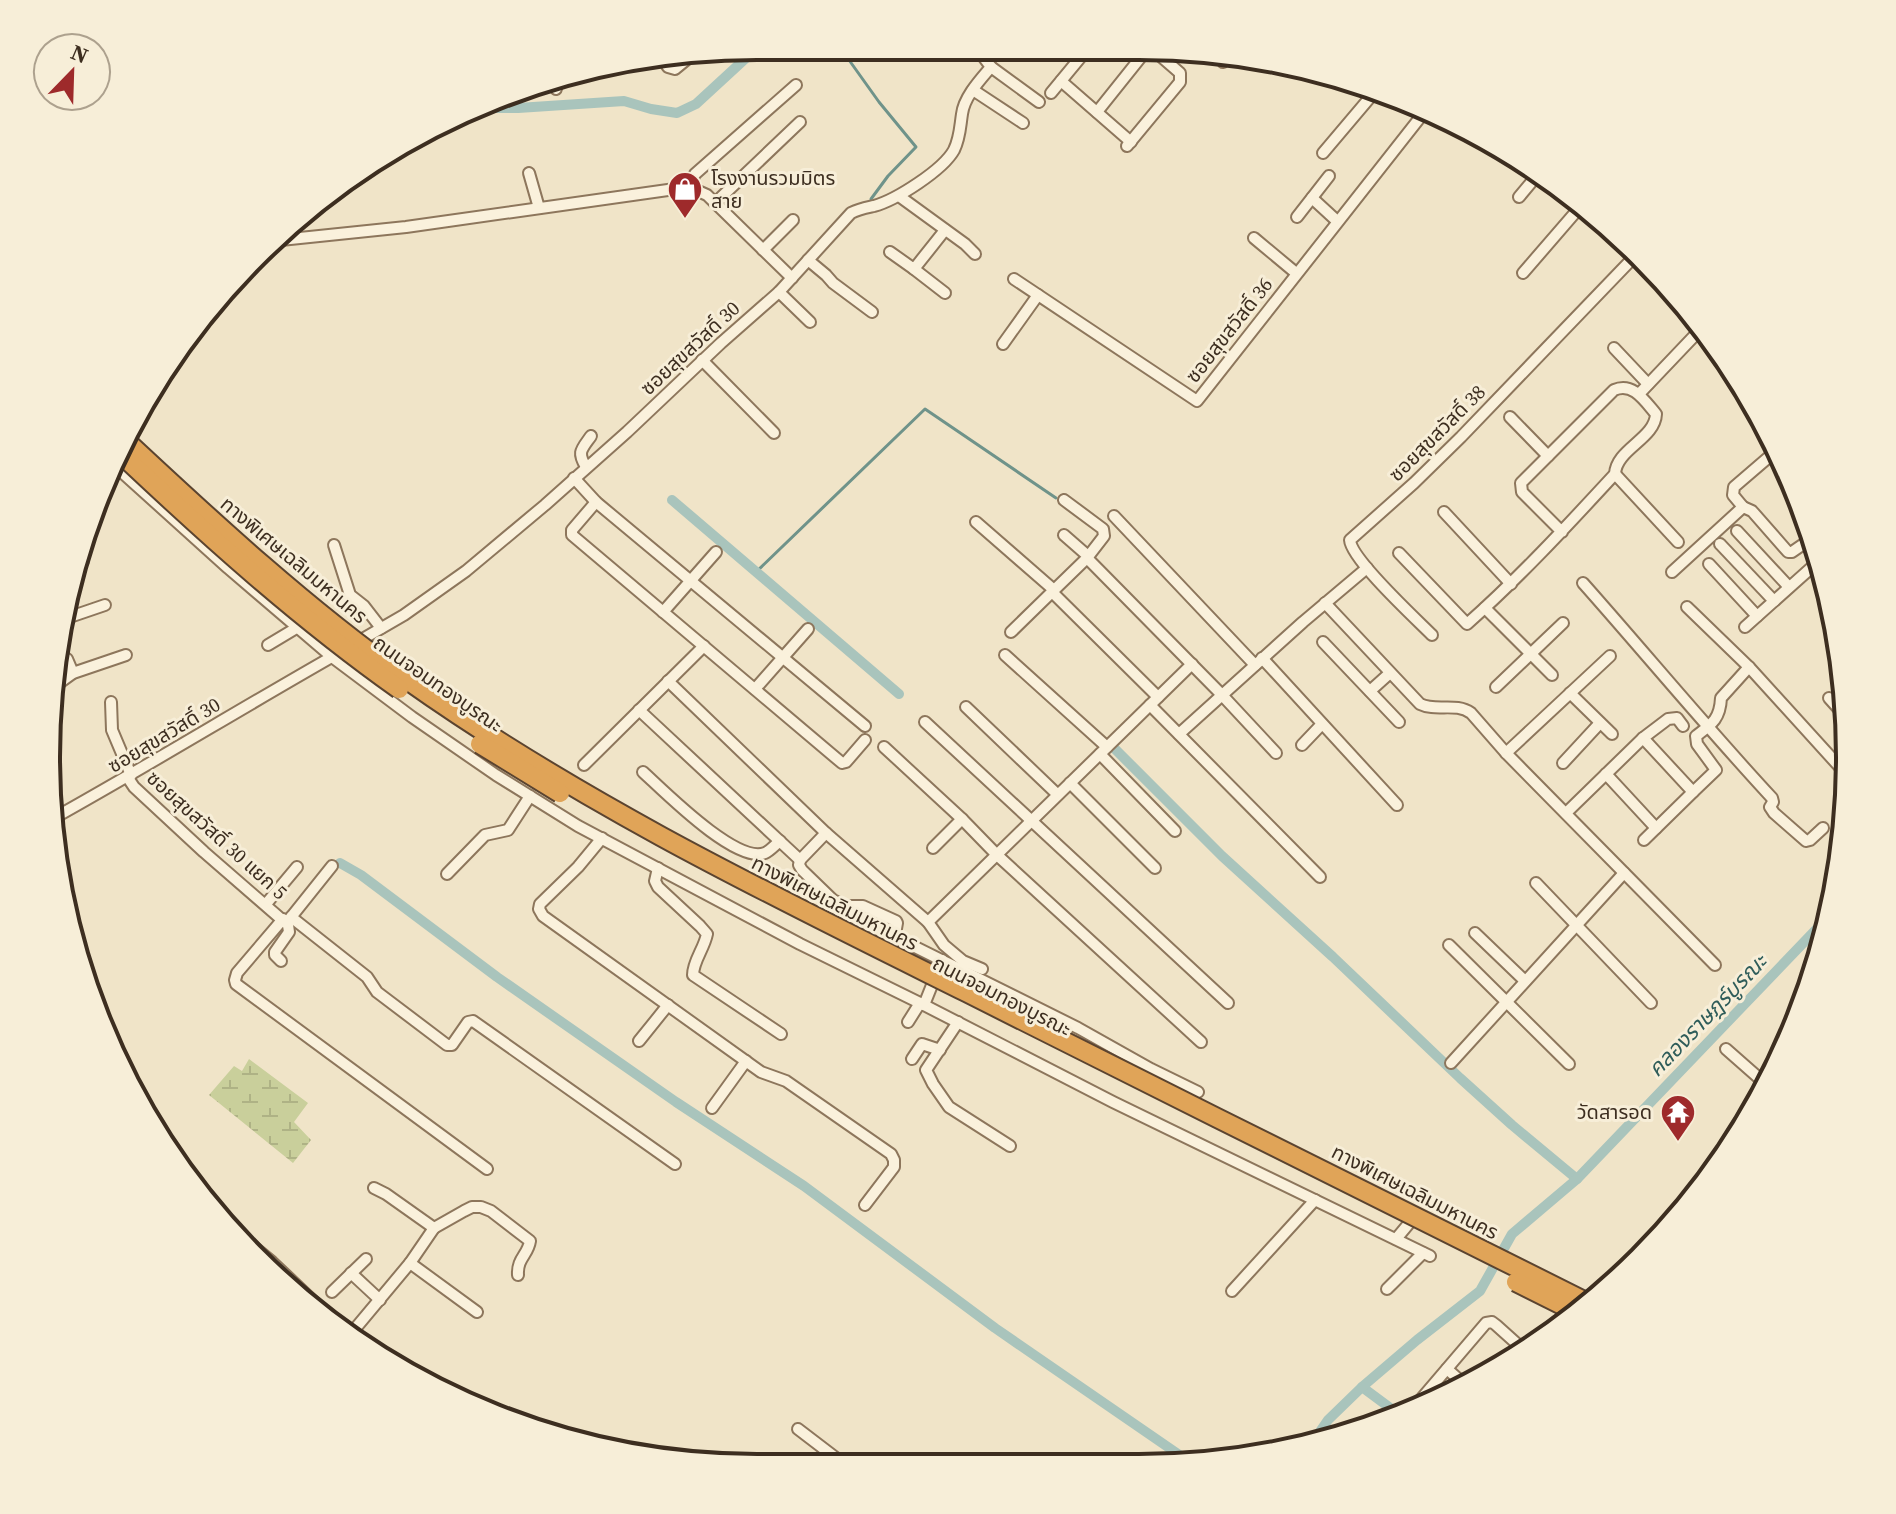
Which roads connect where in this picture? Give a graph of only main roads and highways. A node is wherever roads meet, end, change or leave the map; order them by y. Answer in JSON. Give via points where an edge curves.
{"nodes":[{"id":1,"x":133,"y":447,"type":"edge"},
{"id":2,"x":127,"y":460,"type":"edge"},
{"id":3,"x":1578,"y":1298,"type":"edge"},
{"id":4,"x":1566,"y":1307,"type":"edge"}],
"edges":[{"from":1,"to":3,"type":"highway","name":"ทางพิเศษเฉลิมมหานคร","bridge":true,"via":[[350,637],[572,787],[735,877]]},
{"from":2,"to":4,"type":"highway","name":"ทางพิเศษเฉลิมมหานคร","bridge":true,"via":[[207,535],[331,638],[530,776],[724,884]]}]}
